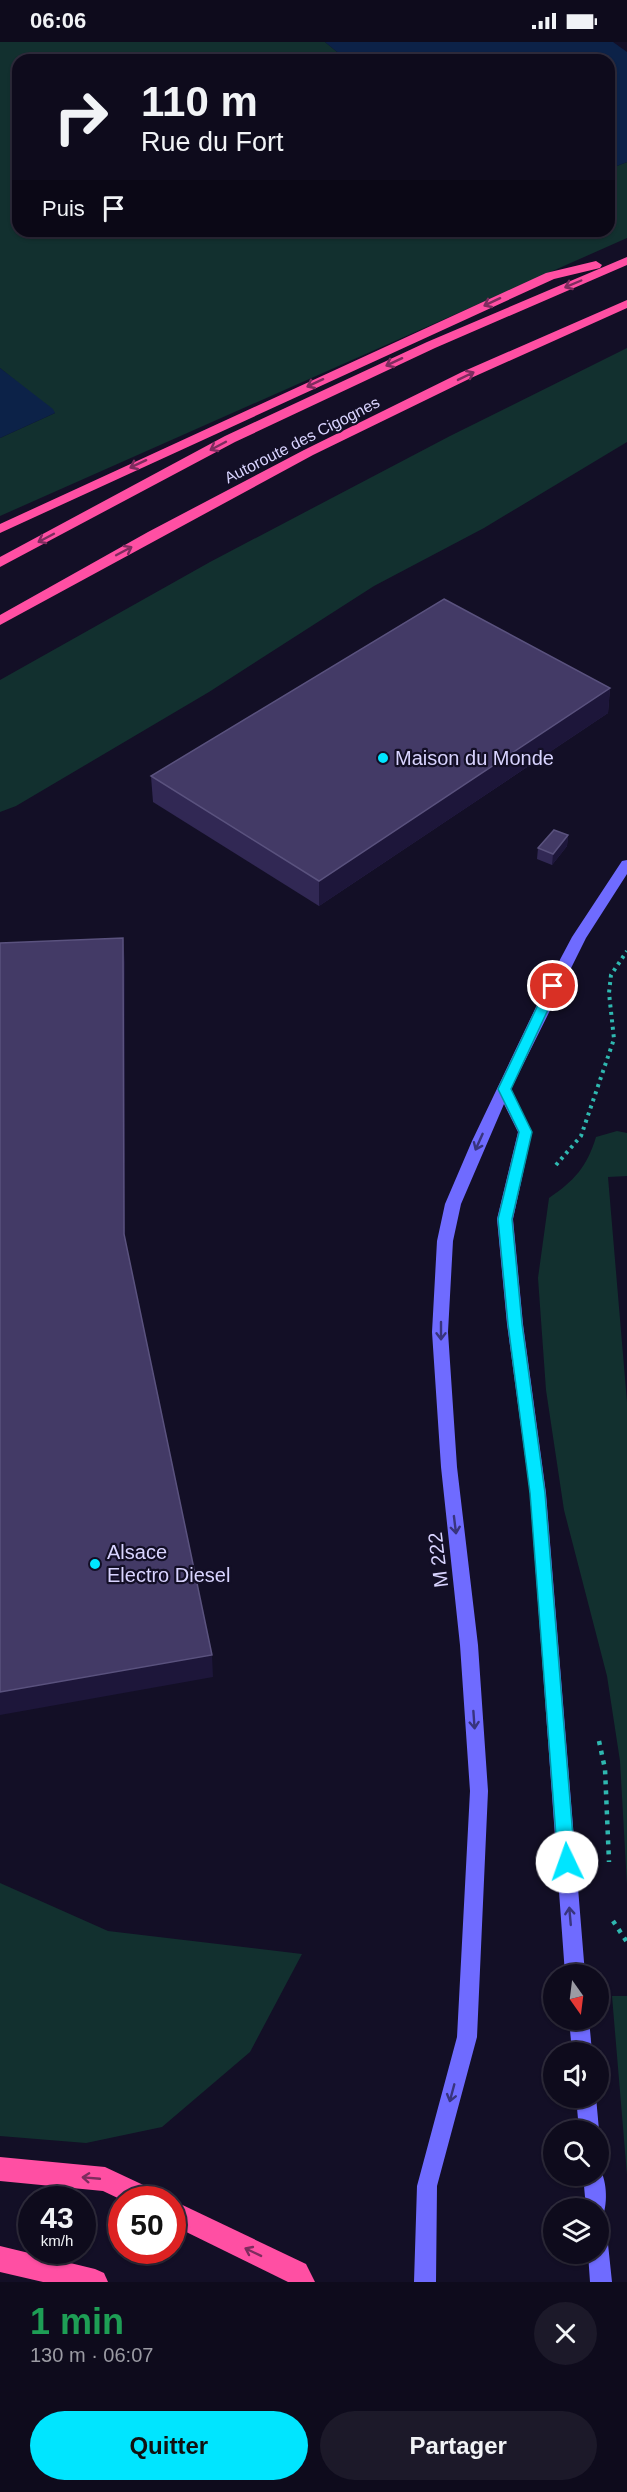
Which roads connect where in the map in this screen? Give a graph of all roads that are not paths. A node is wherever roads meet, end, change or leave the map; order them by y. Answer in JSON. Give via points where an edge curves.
{"nodes":[{"id":1,"x":627,"y":260,"type":"edge"},
{"id":2,"x":627,"y":304,"type":"edge"},
{"id":3,"x":0,"y":529,"type":"edge"},
{"id":4,"x":0,"y":563,"type":"edge"},
{"id":5,"x":0,"y":621,"type":"edge"},
{"id":6,"x":627,"y":864,"type":"edge"},
{"id":7,"x":504,"y":1089,"type":"junction"},
{"id":8,"x":574,"y":1964,"type":"edge"},
{"id":9,"x":0,"y":2169,"type":"edge"},
{"id":10,"x":119,"y":2186,"type":"edge"},
{"id":11,"x":186,"y":2219,"type":"edge"},
{"id":12,"x":0,"y":2259,"type":"edge"},
{"id":13,"x":600,"y":2264,"type":"edge"},
{"id":14,"x":95,"y":2282,"type":"edge"},
{"id":15,"x":302,"y":2282,"type":"edge"},
{"id":16,"x":425,"y":2282,"type":"edge"},
{"id":17,"x":601,"y":2282,"type":"edge"}],
"edges":[{"from":1,"to":3,"type":"highway","one_way":true,"via":[[550,276]]},
{"from":1,"to":4,"type":"highway","name":"Autoroute des Cigognes","one_way":true,"via":[[431,345],[230,439]]},
{"from":5,"to":2,"type":"highway","name":"Autoroute des Cigognes","one_way":true,"via":[[324,445],[547,337]]},
{"from":6,"to":7,"type":"main road","name":"M 222","via":[[579,937]]},
{"from":8,"to":7,"type":"main road","one_way":true,"via":[[538,1493],[505,1219],[525,1132]]},
{"from":7,"to":16,"type":"main road","name":"M 222","one_way":true,"via":[[453,1204],[445,1241],[440,1332],[479,1791],[467,2037],[427,2186]]},
{"from":10,"to":9,"type":"highway","one_way":true,"via":[[105,2179]]},
{"from":15,"to":11,"type":"highway","one_way":true,"via":[[297,2273]]},
{"from":12,"to":14,"type":"highway"},
{"from":13,"to":17,"type":"main road"}]}
